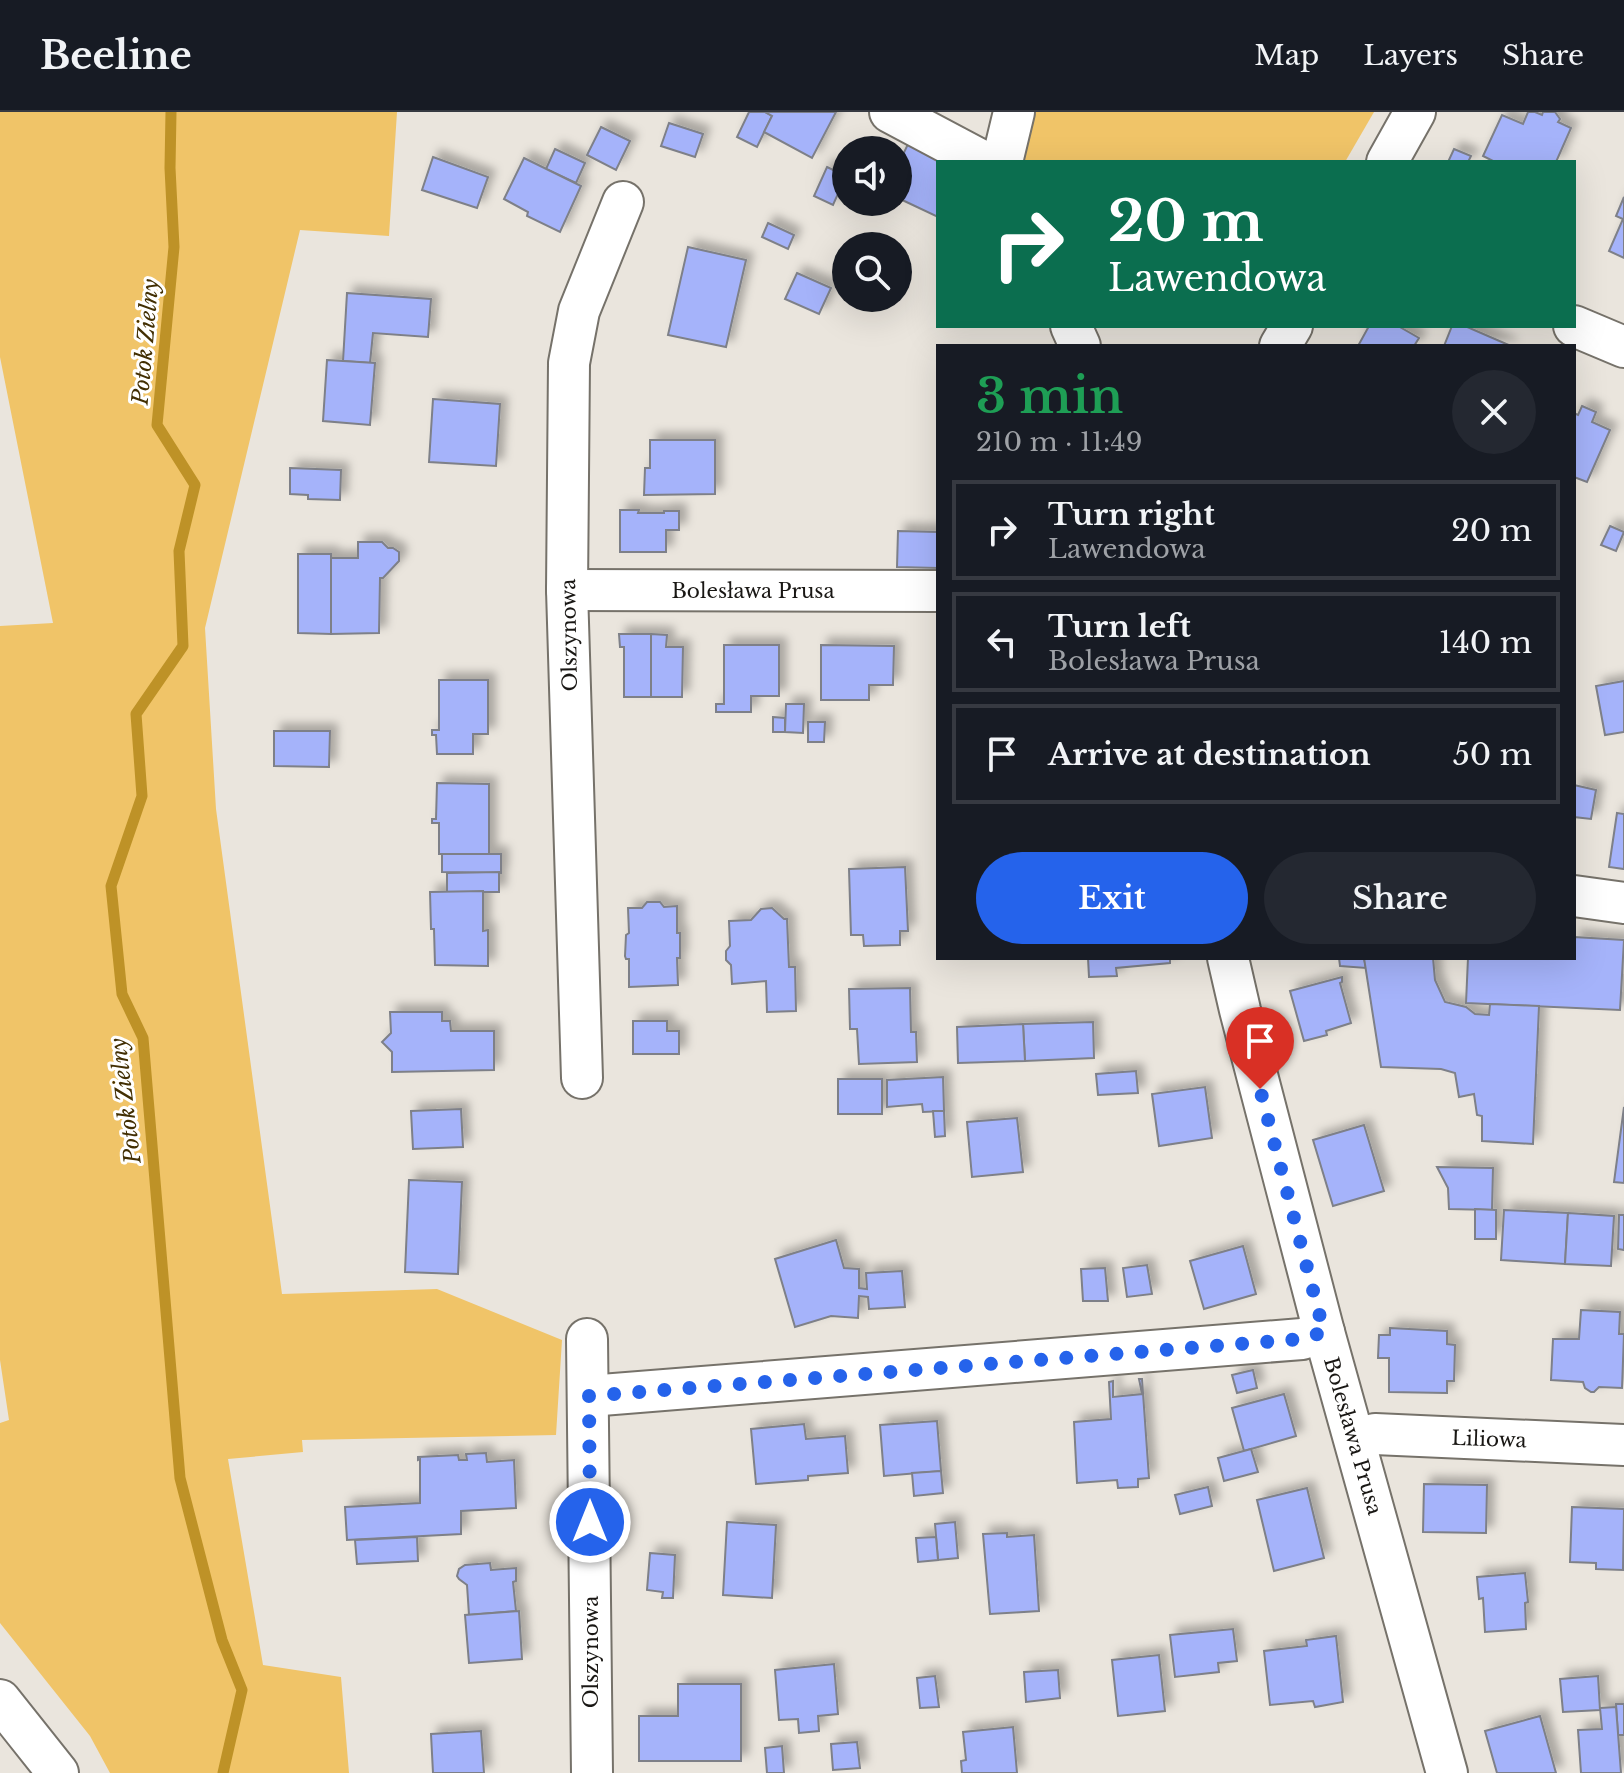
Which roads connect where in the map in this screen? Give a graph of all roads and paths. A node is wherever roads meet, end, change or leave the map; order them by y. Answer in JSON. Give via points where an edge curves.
{"nodes":[{"id":1,"x":890,"y":112,"type":"edge"},
{"id":2,"x":1014,"y":112,"type":"edge"},
{"id":3,"x":1415,"y":112,"type":"edge"},
{"id":4,"x":980,"y":160,"type":"edge"},
{"id":5,"x":1002,"y":160,"type":"edge"},
{"id":6,"x":1388,"y":160,"type":"edge"},
{"id":7,"x":623,"y":202,"type":"dead end"},
{"id":8,"x":1576,"y":327,"type":"edge"},
{"id":9,"x":1624,"y":347,"type":"edge"},
{"id":10,"x":567,"y":590,"type":"junction"},
{"id":11,"x":936,"y":591,"type":"edge"},
{"id":12,"x":1576,"y":896,"type":"edge"},
{"id":13,"x":1624,"y":903,"type":"edge"},
{"id":14,"x":1228,"y":960,"type":"edge"},
{"id":15,"x":582,"y":1078,"type":"dead end"},
{"id":16,"x":1324,"y":1332,"type":"junction"},
{"id":17,"x":587,"y":1339,"type":"dead end"},
{"id":18,"x":589,"y":1396,"type":"junction"},
{"id":19,"x":1355,"y":1440,"type":"junction"},
{"id":20,"x":1624,"y":1445,"type":"edge"},
{"id":21,"x":0,"y":1700,"type":"edge"},
{"id":22,"x":58,"y":1773,"type":"edge"},
{"id":23,"x":592,"y":1773,"type":"edge"},
{"id":24,"x":1447,"y":1773,"type":"edge"}],
"edges":[{"from":1,"to":4,"type":"street"},
{"from":2,"to":5,"type":"street"},
{"from":3,"to":6,"type":"street"},
{"from":7,"to":10,"type":"street","name":"Olszynowa","via":[[579,311],[569,363]]},
{"from":8,"to":9,"type":"street"},
{"from":10,"to":11,"type":"street","name":"Bolesława Prusa"},
{"from":10,"to":15,"type":"street","name":"Olszynowa"},
{"from":12,"to":13,"type":"street"},
{"from":14,"to":16,"type":"street","name":"Bolesława Prusa"},
{"from":16,"to":18,"type":"street","via":[[1302,1339]]},
{"from":16,"to":19,"type":"street","name":"Bolesława Prusa"},
{"from":17,"to":18,"type":"street","name":"Olszynowa"},
{"from":18,"to":23,"type":"street","name":"Olszynowa"},
{"from":19,"to":20,"type":"street","name":"Liliowa","via":[[1375,1434]]},
{"from":19,"to":24,"type":"street","name":"Bolesława Prusa"},
{"from":21,"to":22,"type":"street"}]}
